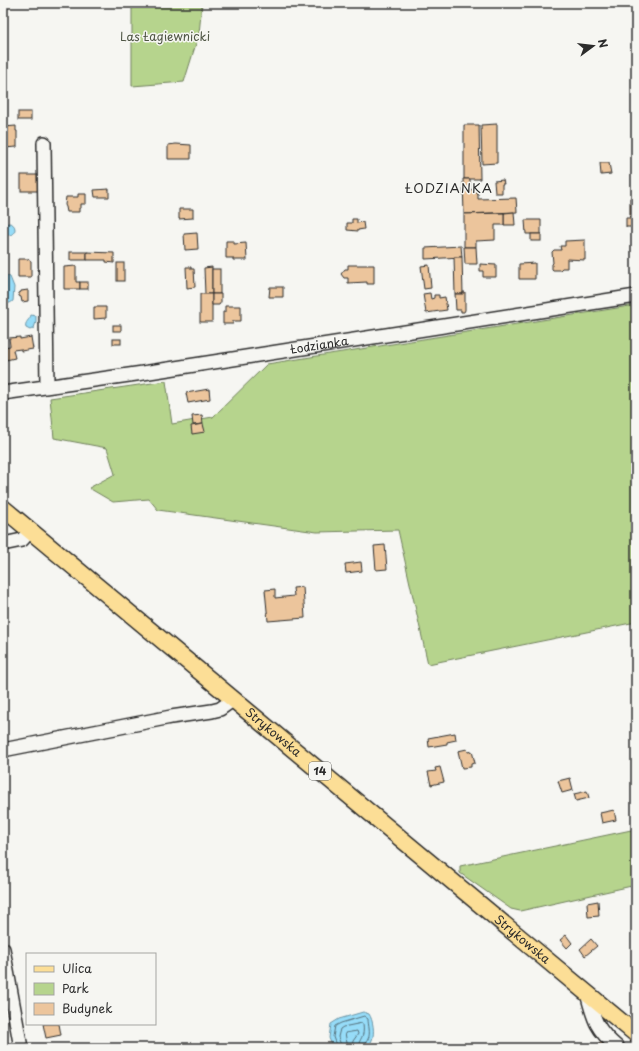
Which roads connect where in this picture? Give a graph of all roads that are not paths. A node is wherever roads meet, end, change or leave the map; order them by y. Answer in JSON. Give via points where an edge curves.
{"nodes":[{"id":1,"x":44,"y":143,"type":"dead end"},
{"id":2,"x":636,"y":296,"type":"edge"},
{"id":3,"x":47,"y":386,"type":"junction"},
{"id":4,"x":3,"y":393,"type":"edge"},
{"id":5,"x":3,"y":508,"type":"edge"},
{"id":6,"x":30,"y":531,"type":"junction"},
{"id":7,"x":3,"y":544,"type":"edge"},
{"id":8,"x":234,"y":699,"type":"junction"},
{"id":9,"x":3,"y":750,"type":"edge"},
{"id":10,"x":3,"y":949,"type":"edge"},
{"id":11,"x":587,"y":993,"type":"junction"},
{"id":12,"x":636,"y":1034,"type":"edge"},
{"id":13,"x":21,"y":1048,"type":"edge"},
{"id":14,"x":618,"y":1048,"type":"edge"}],
"edges":[{"from":1,"to":3,"type":"street"},
{"from":2,"to":3,"type":"street","name":"Łodzianka"},
{"from":3,"to":4,"type":"street","name":"Łodzianka"},
{"from":5,"to":6,"type":"main road","name":"Strykowska","number":"14"},
{"from":6,"to":7,"type":"street","via":[[22,540]]},
{"from":6,"to":8,"type":"main road","name":"Strykowska","number":"14"},
{"from":8,"to":9,"type":"street","via":[[220,709],[212,711]]},
{"from":8,"to":11,"type":"main road","name":"Strykowska","number":"14"},
{"from":10,"to":13,"type":"street"},
{"from":11,"to":12,"type":"main road","name":"Strykowska","number":"14"},
{"from":11,"to":14,"type":"street","via":[[601,1032]]}]}
